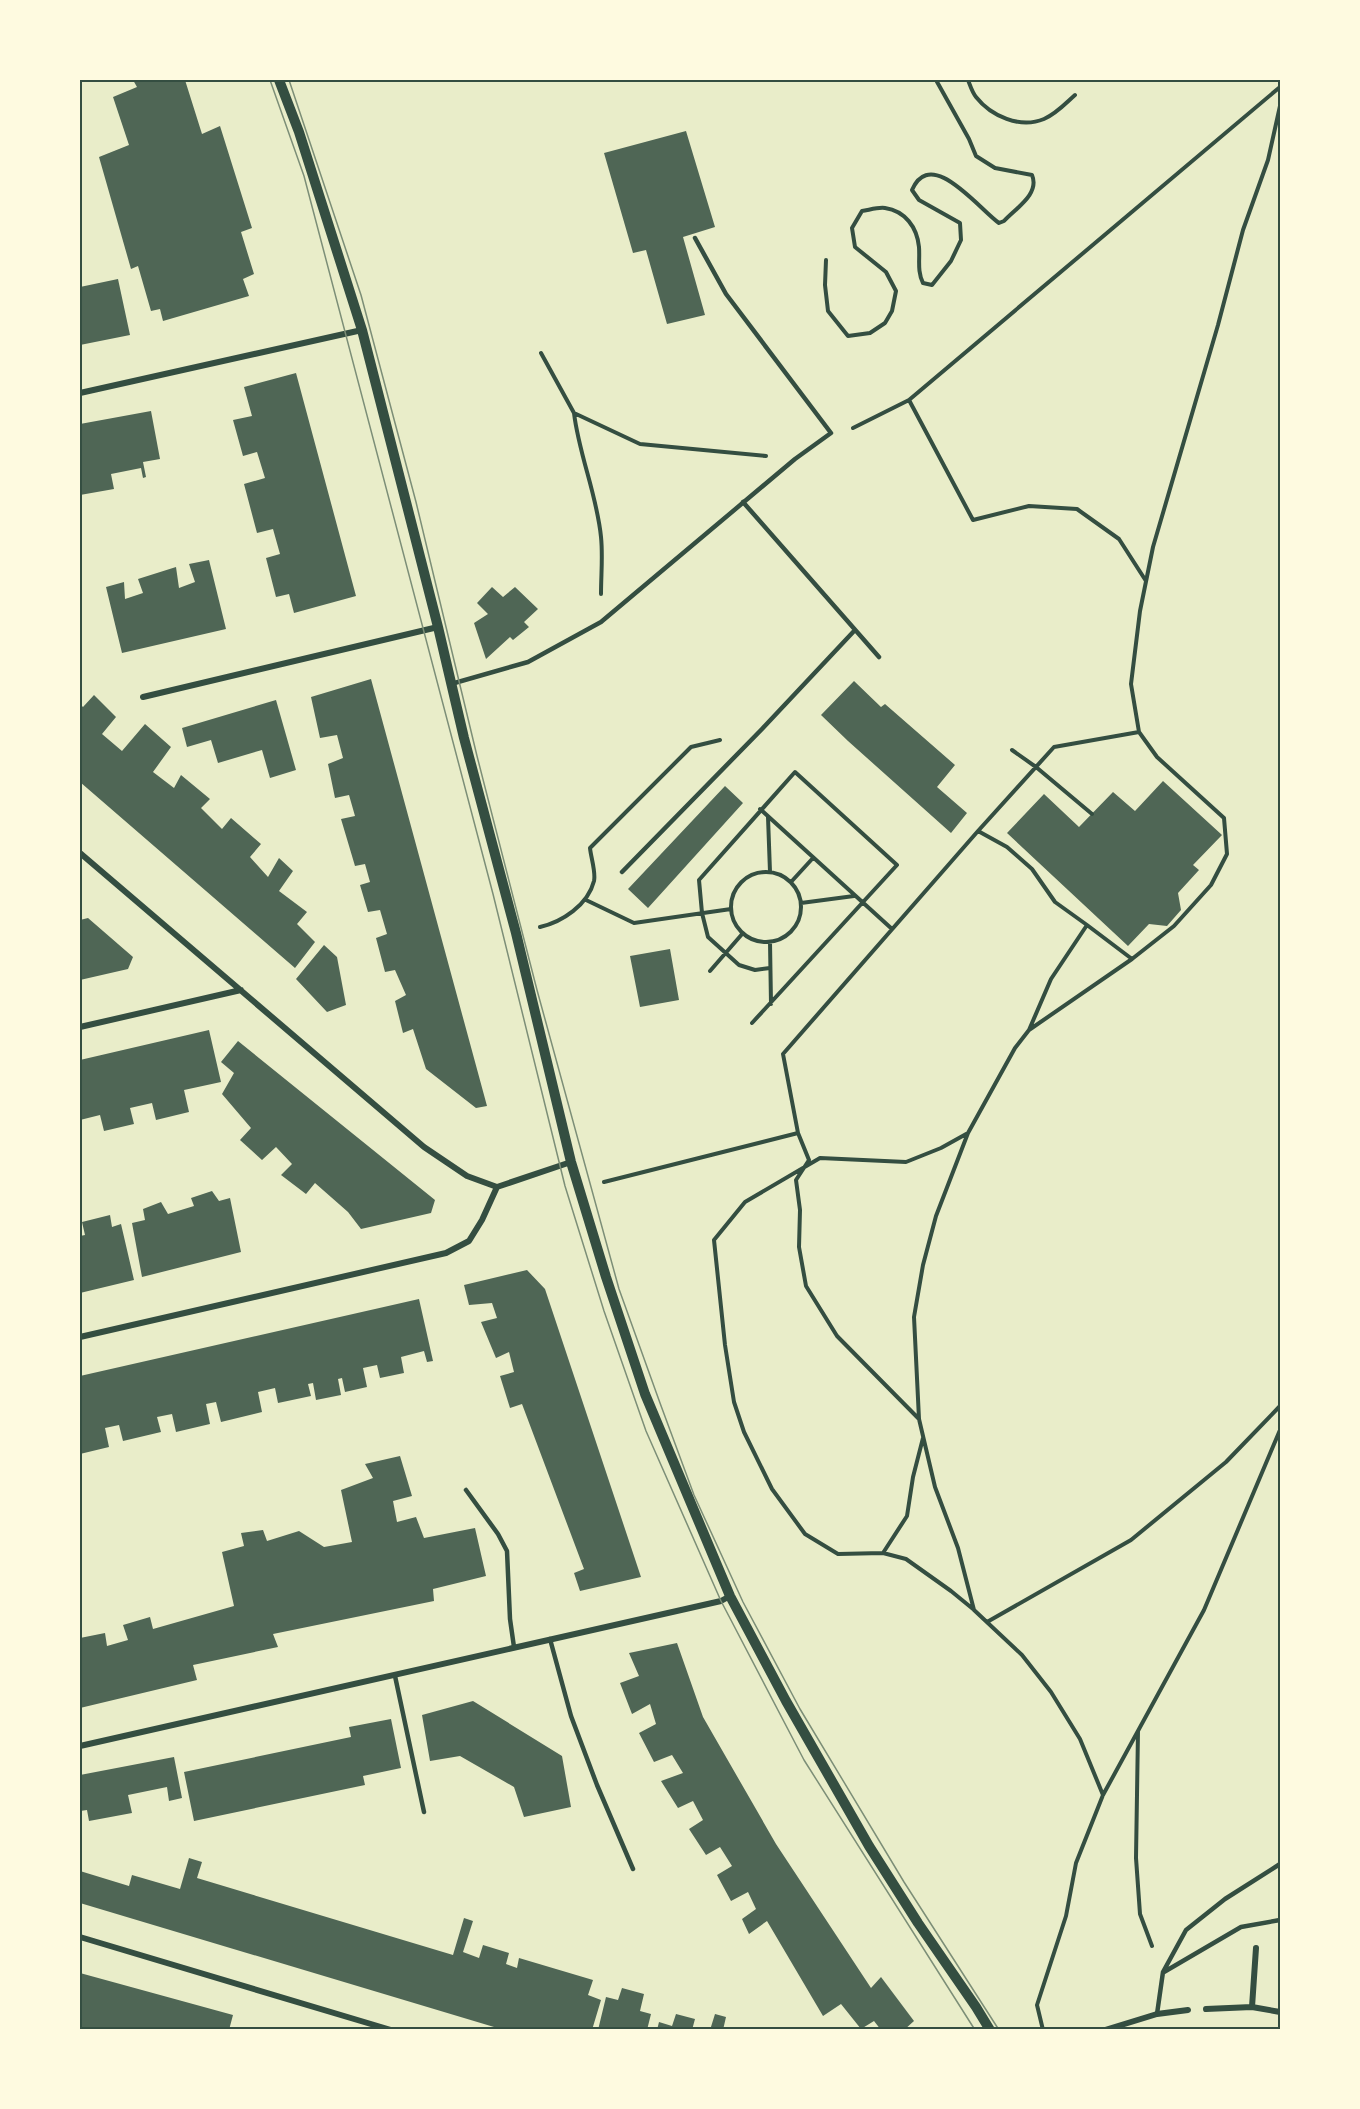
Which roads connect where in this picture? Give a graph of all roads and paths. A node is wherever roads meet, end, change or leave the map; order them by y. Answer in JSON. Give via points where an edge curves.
{"nodes":[{"id":1,"x":279,"y":80,"type":"edge"},
{"id":2,"x":936,"y":80,"type":"edge"},
{"id":3,"x":968,"y":80,"type":"edge"},
{"id":4,"x":1281,"y":87,"type":"edge"},
{"id":5,"x":1075,"y":95,"type":"dead end"},
{"id":6,"x":1281,"y":106,"type":"edge"},
{"id":7,"x":695,"y":238,"type":"dead end"},
{"id":8,"x":826,"y":260,"type":"dead end"},
{"id":9,"x":362,"y":330,"type":"junction"},
{"id":10,"x":541,"y":353,"type":"dead end"},
{"id":11,"x":80,"y":393,"type":"edge"},
{"id":12,"x":909,"y":400,"type":"junction"},
{"id":13,"x":574,"y":414,"type":"junction"},
{"id":14,"x":831,"y":433,"type":"junction"},
{"id":15,"x":795,"y":459,"type":"junction"},
{"id":16,"x":743,"y":502,"type":"junction"},
{"id":17,"x":1146,"y":581,"type":"junction"},
{"id":18,"x":601,"y":622,"type":"junction"},
{"id":19,"x":438,"y":627,"type":"junction"},
{"id":20,"x":855,"y":630,"type":"junction"},
{"id":21,"x":879,"y":657,"type":"dead end"},
{"id":22,"x":451,"y":684,"type":"junction"},
{"id":23,"x":143,"y":697,"type":"dead end"},
{"id":24,"x":762,"y":729,"type":"junction"},
{"id":25,"x":1139,"y":732,"type":"junction"},
{"id":26,"x":1012,"y":750,"type":"dead end"},
{"id":27,"x":1036,"y":767,"type":"junction"},
{"id":28,"x":760,"y":809,"type":"junction"},
{"id":29,"x":1092,"y":814,"type":"dead end"},
{"id":30,"x":768,"y":817,"type":"junction"},
{"id":31,"x":978,"y":831,"type":"junction"},
{"id":32,"x":80,"y":853,"type":"edge"},
{"id":33,"x":813,"y":858,"type":"junction"},
{"id":34,"x":622,"y":872,"type":"dead end"},
{"id":35,"x":770,"y":872,"type":"junction"},
{"id":36,"x":791,"y":882,"type":"junction"},
{"id":37,"x":855,"y":896,"type":"junction"},
{"id":38,"x":586,"y":900,"type":"junction"},
{"id":39,"x":801,"y":903,"type":"junction"},
{"id":40,"x":863,"y":903,"type":"junction"},
{"id":41,"x":731,"y":909,"type":"junction"},
{"id":42,"x":702,"y":913,"type":"junction"},
{"id":43,"x":1087,"y":926,"type":"junction"},
{"id":44,"x":892,"y":929,"type":"junction"},
{"id":45,"x":516,"y":933,"type":"junction"},
{"id":46,"x":743,"y":933,"type":"junction"},
{"id":47,"x":770,"y":942,"type":"junction"},
{"id":48,"x":724,"y":954,"type":"junction"},
{"id":49,"x":1132,"y":959,"type":"junction"},
{"id":50,"x":770,"y":968,"type":"junction"},
{"id":51,"x":710,"y":971,"type":"dead end"},
{"id":52,"x":241,"y":990,"type":"junction"},
{"id":53,"x":771,"y":1005,"type":"junction"},
{"id":54,"x":752,"y":1023,"type":"dead end"},
{"id":55,"x":80,"y":1027,"type":"edge"},
{"id":56,"x":1029,"y":1030,"type":"junction"},
{"id":57,"x":798,"y":1133,"type":"junction"},
{"id":58,"x":968,"y":1133,"type":"junction"},
{"id":59,"x":571,"y":1162,"type":"junction"},
{"id":60,"x":804,"y":1168,"type":"junction"},
{"id":61,"x":497,"y":1187,"type":"junction"},
{"id":62,"x":579,"y":1188,"type":"junction"},
{"id":63,"x":80,"y":1337,"type":"edge"},
{"id":64,"x":1281,"y":1406,"type":"edge"},
{"id":65,"x":919,"y":1419,"type":"junction"},
{"id":66,"x":1281,"y":1430,"type":"edge"},
{"id":67,"x":923,"y":1438,"type":"junction"},
{"id":68,"x":466,"y":1490,"type":"dead end"},
{"id":69,"x":883,"y":1553,"type":"junction"},
{"id":70,"x":730,"y":1596,"type":"junction"},
{"id":71,"x":974,"y":1610,"type":"junction"},
{"id":72,"x":987,"y":1622,"type":"junction"},
{"id":73,"x":550,"y":1639,"type":"junction"},
{"id":74,"x":514,"y":1647,"type":"junction"},
{"id":75,"x":395,"y":1676,"type":"junction"},
{"id":76,"x":1138,"y":1730,"type":"junction"},
{"id":77,"x":80,"y":1746,"type":"edge"},
{"id":78,"x":1103,"y":1795,"type":"junction"},
{"id":79,"x":424,"y":1812,"type":"dead end"},
{"id":80,"x":1281,"y":1864,"type":"edge"},
{"id":81,"x":633,"y":1869,"type":"dead end"},
{"id":82,"x":1281,"y":1920,"type":"edge"},
{"id":83,"x":80,"y":1937,"type":"edge"},
{"id":84,"x":1256,"y":1948,"type":"dead end"},
{"id":85,"x":1162,"y":1972,"type":"junction"},
{"id":86,"x":1252,"y":2007,"type":"junction"},
{"id":87,"x":1206,"y":2009,"type":"dead end"},
{"id":88,"x":1188,"y":2010,"type":"dead end"},
{"id":89,"x":1281,"y":2012,"type":"edge"},
{"id":90,"x":1157,"y":2014,"type":"junction"},
{"id":91,"x":391,"y":2030,"type":"edge"},
{"id":92,"x":990,"y":2030,"type":"edge"},
{"id":93,"x":1043,"y":2030,"type":"edge"},
{"id":94,"x":1105,"y":2030,"type":"edge"}],
"edges":[{"from":1,"to":9,"type":"street"},
{"from":2,"to":8,"type":"path","via":[[976,156],[995,168],[1032,175],[1033,191],[999,223],[939,173],[926,173],[916,181],[912,190],[919,200],[960,223],[961,240],[932,285],[923,283],[918,274],[916,232],[905,215],[883,207],[862,211],[852,228],[855,247],[886,272],[896,291],[885,323],[870,333],[848,336],[828,311]]},
{"from":3,"to":5,"type":"path","via":[[975,96],[987,108],[1003,118],[1023,123],[1044,119]]},
{"from":4,"to":12,"type":"path"},
{"from":6,"to":17,"type":"path"},
{"from":7,"to":14,"type":"lane","via":[[726,294]]},
{"from":9,"to":11,"type":"street"},
{"from":9,"to":19,"type":"street"},
{"from":10,"to":13,"type":"path"},
{"from":12,"to":14,"type":"path","via":[[852,428]]},
{"from":12,"to":17,"type":"path","via":[[973,520],[1029,506],[1077,508],[1119,539]]},
{"from":13,"to":15,"type":"path","via":[[640,444]]},
{"from":13,"to":18,"type":"path","via":[[602,537]]},
{"from":14,"to":15,"type":"lane"},
{"from":15,"to":16,"type":"lane"},
{"from":16,"to":18,"type":"lane"},
{"from":16,"to":20,"type":"lane"},
{"from":17,"to":25,"type":"path","via":[[1131,684]]},
{"from":18,"to":22,"type":"lane","via":[[528,662]]},
{"from":19,"to":22,"type":"street"},
{"from":19,"to":23,"type":"street"},
{"from":20,"to":21,"type":"lane"},
{"from":20,"to":24,"type":"lane"},
{"from":22,"to":45,"type":"street"},
{"from":24,"to":34,"type":"lane"},
{"from":24,"to":38,"type":"path","via":[[691,747],[590,848],[594,879]]},
{"from":25,"to":27,"type":"path","via":[[1054,747]]},
{"from":25,"to":49,"type":"path","via":[[1157,757],[1224,818],[1227,854],[1211,885],[1174,926]]},
{"from":26,"to":27,"type":"path"},
{"from":27,"to":29,"type":"path"},
{"from":27,"to":31,"type":"path"},
{"from":28,"to":30,"type":"path"},
{"from":28,"to":40,"type":"path","via":[[795,772],[897,865]]},
{"from":28,"to":42,"type":"path","via":[[699,880]]},
{"from":30,"to":33,"type":"path"},
{"from":30,"to":35,"type":"path"},
{"from":31,"to":43,"type":"path","via":[[1007,847],[1032,869],[1055,902]]},
{"from":31,"to":44,"type":"path"},
{"from":32,"to":52,"type":"street"},
{"from":33,"to":36,"type":"path"},
{"from":33,"to":37,"type":"path"},
{"from":35,"to":36,"type":"path"},
{"from":35,"to":41,"type":"path","via":[[758,873],[738,886]]},
{"from":36,"to":39,"type":"path"},
{"from":37,"to":39,"type":"path"},
{"from":37,"to":40,"type":"path"},
{"from":38,"to":42,"type":"path","via":[[634,923]]},
{"from":38,"to":45,"type":"path","via":[[553,924]]},
{"from":39,"to":47,"type":"path","via":[[796,927]]},
{"from":40,"to":44,"type":"path"},
{"from":40,"to":53,"type":"path"},
{"from":41,"to":42,"type":"path"},
{"from":41,"to":46,"type":"path"},
{"from":42,"to":48,"type":"path","via":[[708,937]]},
{"from":43,"to":49,"type":"path"},
{"from":43,"to":56,"type":"path","via":[[1051,980]]},
{"from":44,"to":57,"type":"path","via":[[783,1054]]},
{"from":45,"to":59,"type":"street"},
{"from":46,"to":47,"type":"path","via":[[753,940]]},
{"from":46,"to":48,"type":"path"},
{"from":47,"to":50,"type":"path"},
{"from":48,"to":50,"type":"path","via":[[755,970]]},
{"from":48,"to":51,"type":"path"},
{"from":49,"to":56,"type":"path"},
{"from":50,"to":53,"type":"path"},
{"from":52,"to":55,"type":"street"},
{"from":52,"to":61,"type":"street","via":[[424,1147],[467,1176]]},
{"from":53,"to":54,"type":"path"},
{"from":56,"to":58,"type":"path"},
{"from":57,"to":60,"type":"path","via":[[809,1160]]},
{"from":57,"to":62,"type":"path"},
{"from":58,"to":60,"type":"path","via":[[906,1162],[820,1158]]},
{"from":58,"to":65,"type":"path","via":[[936,1216],[914,1317]]},
{"from":59,"to":61,"type":"street"},
{"from":59,"to":62,"type":"street"},
{"from":60,"to":65,"type":"path","via":[[796,1180],[799,1247],[806,1286],[837,1336]]},
{"from":60,"to":69,"type":"path","via":[[745,1202],[714,1240],[734,1402],[772,1489],[805,1534],[838,1554]]},
{"from":61,"to":63,"type":"street","via":[[469,1241],[446,1253]]},
{"from":62,"to":70,"type":"street","via":[[645,1394]]},
{"from":64,"to":72,"type":"path","via":[[1226,1462],[1131,1540]]},
{"from":65,"to":67,"type":"path"},
{"from":66,"to":76,"type":"path","via":[[1204,1610]]},
{"from":67,"to":69,"type":"path","via":[[907,1516]]},
{"from":67,"to":71,"type":"path"},
{"from":68,"to":74,"type":"lane","via":[[507,1551]]},
{"from":69,"to":71,"type":"path","via":[[906,1559]]},
{"from":70,"to":73,"type":"street"},
{"from":70,"to":92,"type":"street","via":[[869,1846]]},
{"from":71,"to":72,"type":"path"},
{"from":72,"to":78,"type":"path","via":[[1022,1655],[1051,1692],[1080,1738]]},
{"from":73,"to":74,"type":"street"},
{"from":73,"to":81,"type":"lane","via":[[572,1716]]},
{"from":74,"to":75,"type":"street"},
{"from":75,"to":77,"type":"street"},
{"from":75,"to":79,"type":"lane"},
{"from":76,"to":78,"type":"path"},
{"from":76,"to":85,"type":"path","via":[[1136,1858],[1140,1914]]},
{"from":78,"to":93,"type":"path","via":[[1076,1863],[1066,1916],[1037,2004]]},
{"from":80,"to":85,"type":"lane","via":[[1225,1899],[1186,1930]]},
{"from":82,"to":85,"type":"lane","via":[[1241,1927]]},
{"from":83,"to":91,"type":"street"},
{"from":84,"to":86,"type":"street"},
{"from":85,"to":90,"type":"lane"},
{"from":86,"to":87,"type":"street"},
{"from":86,"to":89,"type":"street"},
{"from":88,"to":90,"type":"street"},
{"from":90,"to":94,"type":"street"}]}
